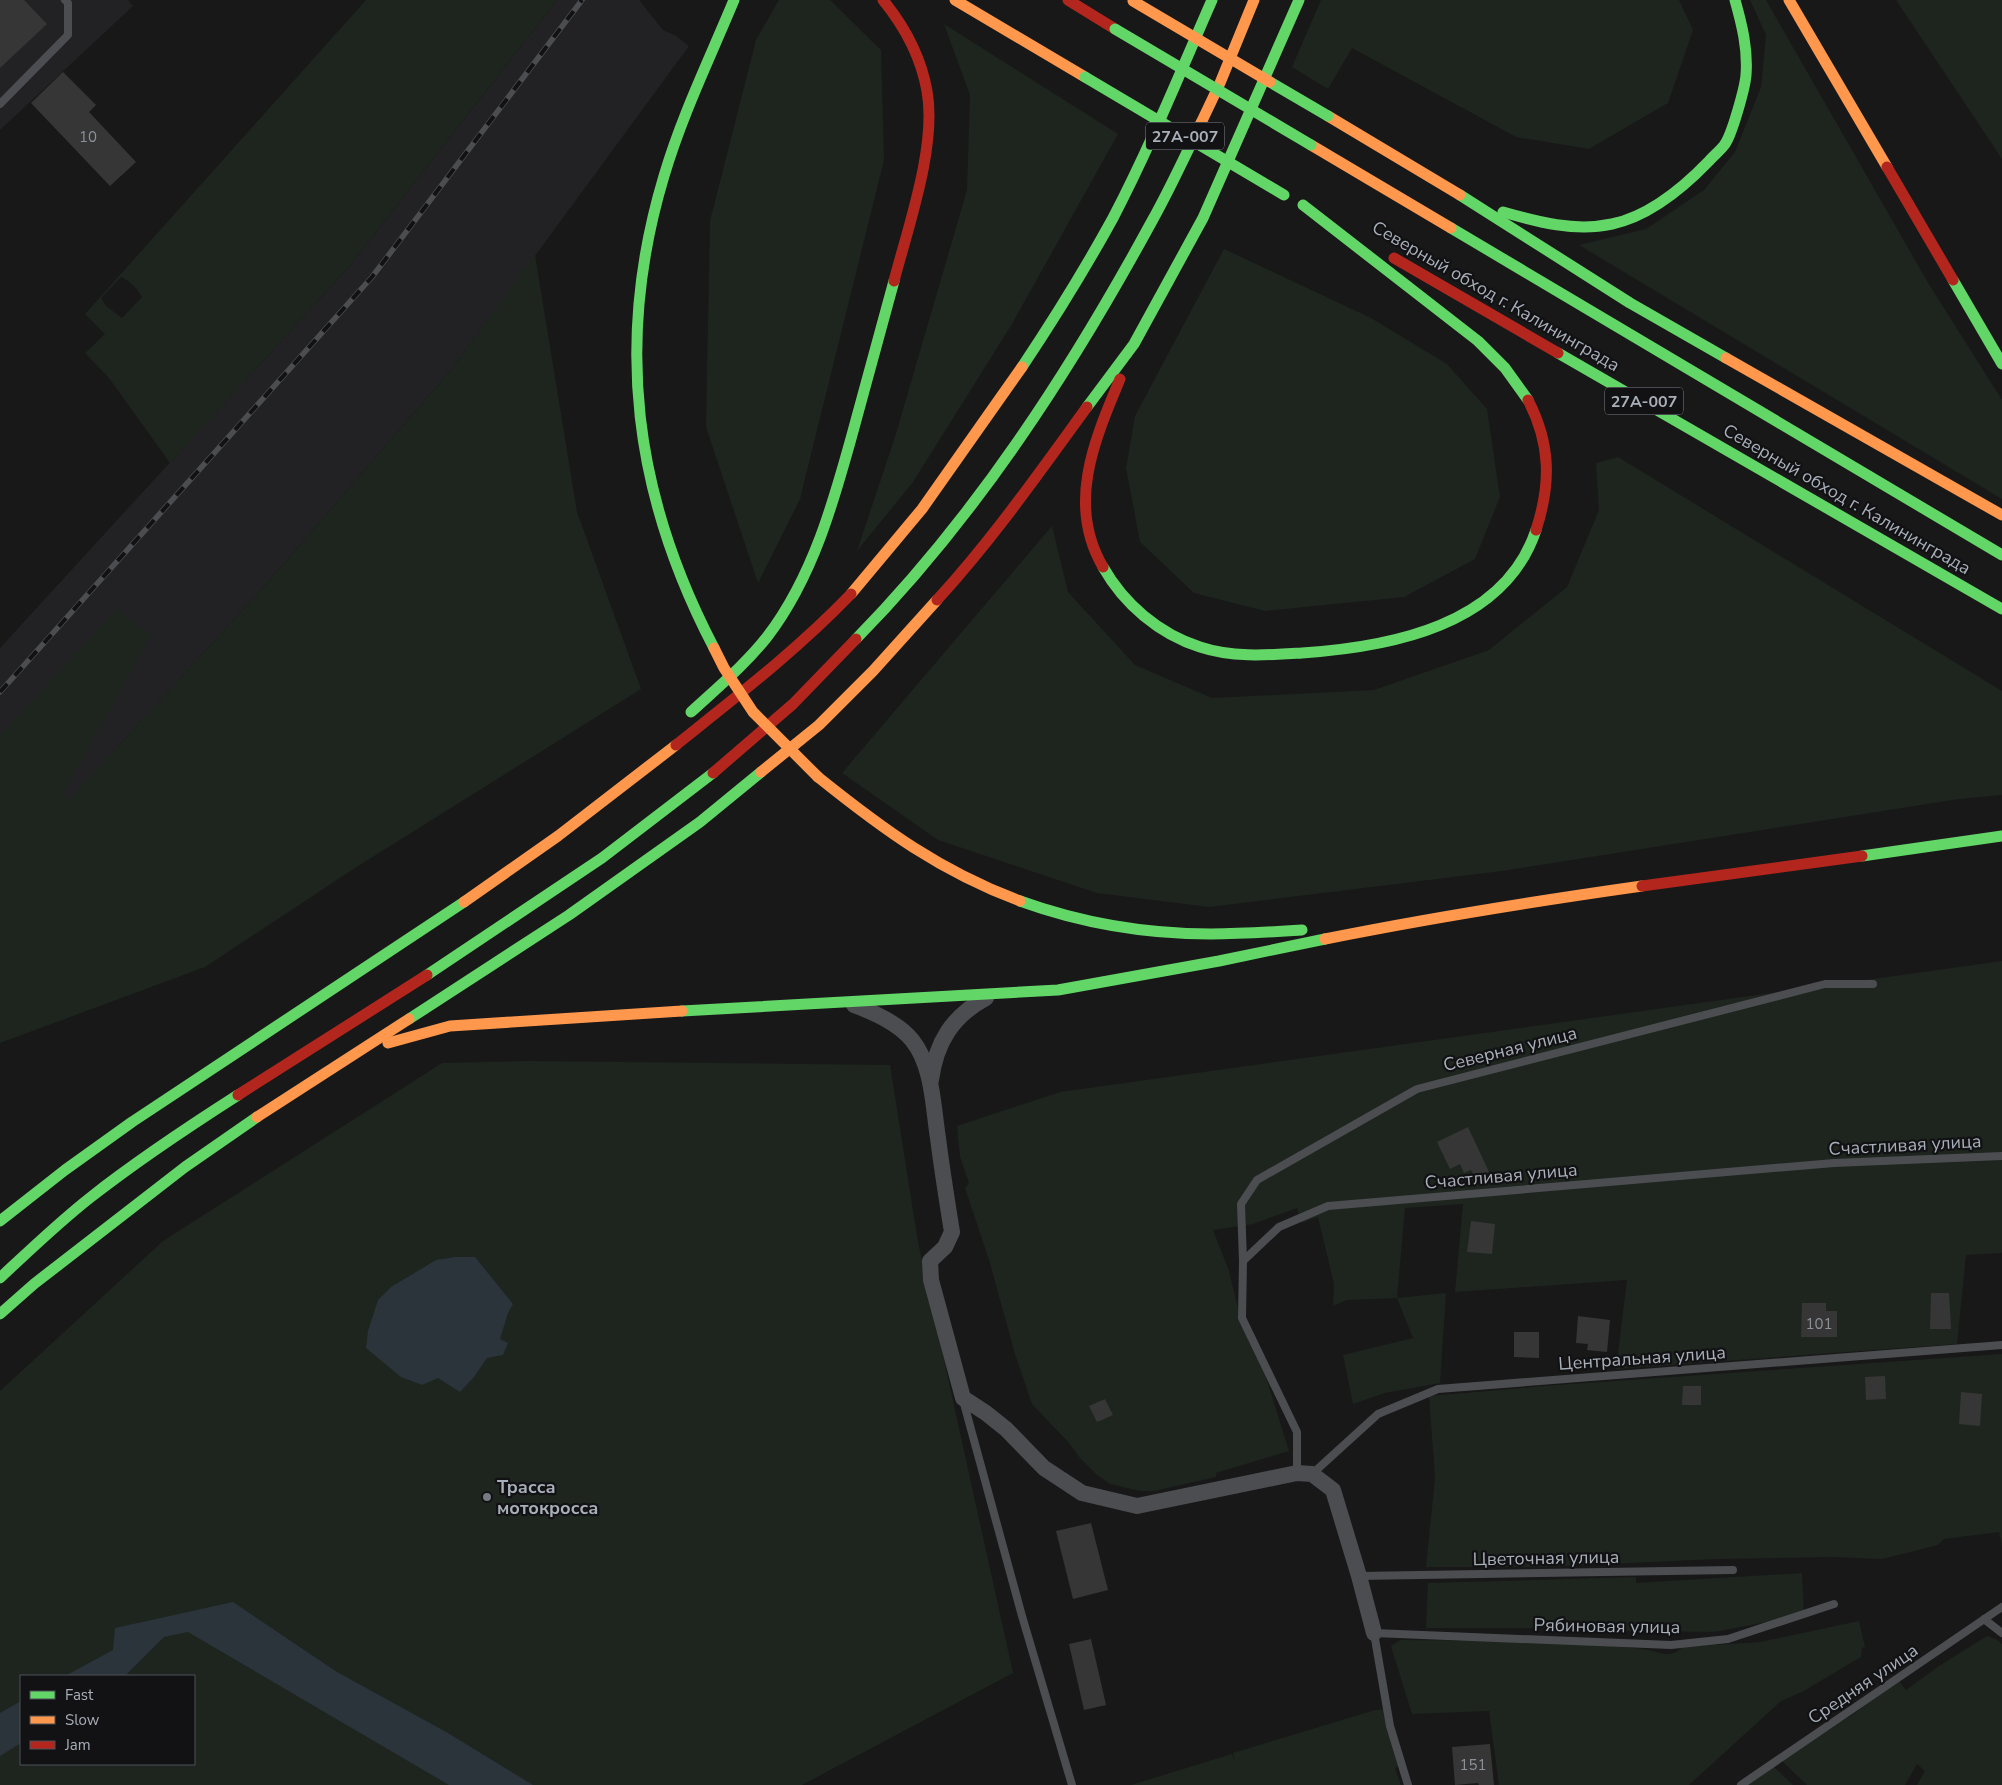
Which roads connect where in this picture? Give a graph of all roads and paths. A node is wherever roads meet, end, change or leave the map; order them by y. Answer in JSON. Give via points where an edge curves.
{"nodes":[{"id":1,"x":64,"y":0,"type":"edge"},
{"id":2,"x":734,"y":0,"type":"edge"},
{"id":3,"x":883,"y":0,"type":"edge"},
{"id":4,"x":955,"y":0,"type":"edge"},
{"id":5,"x":1068,"y":0,"type":"edge"},
{"id":6,"x":1132,"y":0,"type":"edge"},
{"id":7,"x":1212,"y":0,"type":"edge"},
{"id":8,"x":1254,"y":0,"type":"edge"},
{"id":9,"x":1299,"y":0,"type":"edge"},
{"id":10,"x":1735,"y":0,"type":"edge"},
{"id":11,"x":1789,"y":0,"type":"edge"},
{"id":12,"x":0,"y":104,"type":"edge"},
{"id":13,"x":1471,"y":202,"type":"junction"},
{"id":14,"x":1303,"y":205,"type":"junction"},
{"id":15,"x":1134,"y":344,"type":"junction"},
{"id":16,"x":2002,"y":364,"type":"edge"},
{"id":17,"x":2002,"y":514,"type":"edge"},
{"id":18,"x":2002,"y":555,"type":"edge"},
{"id":19,"x":2002,"y":609,"type":"edge"},
{"id":20,"x":684,"y":718,"type":"dead end"},
{"id":21,"x":657,"y":744,"type":"dead end"},
{"id":22,"x":615,"y":795,"type":"junction"},
{"id":23,"x":2002,"y":836,"type":"edge"},
{"id":24,"x":1391,"y":926,"type":"junction"},
{"id":25,"x":1873,"y":984,"type":"dead end"},
{"id":26,"x":994,"y":994,"type":"junction"},
{"id":27,"x":847,"y":1003,"type":"junction"},
{"id":28,"x":356,"y":1053,"type":"junction"},
{"id":29,"x":930,"y":1087,"type":"junction"},
{"id":30,"x":2002,"y":1156,"type":"edge"},
{"id":31,"x":0,"y":1221,"type":"edge"},
{"id":32,"x":1243,"y":1261,"type":"junction"},
{"id":33,"x":0,"y":1278,"type":"edge"},
{"id":34,"x":0,"y":1314,"type":"edge"},
{"id":35,"x":2002,"y":1345,"type":"edge"},
{"id":36,"x":963,"y":1398,"type":"junction"},
{"id":37,"x":1304,"y":1474,"type":"junction"},
{"id":38,"x":1734,"y":1570,"type":"dead end"},
{"id":39,"x":1359,"y":1576,"type":"junction"},
{"id":40,"x":1834,"y":1604,"type":"dead end"},
{"id":41,"x":2002,"y":1607,"type":"edge"},
{"id":42,"x":1984,"y":1619,"type":"junction"},
{"id":43,"x":1374,"y":1633,"type":"junction"},
{"id":44,"x":2002,"y":1633,"type":"edge"},
{"id":45,"x":1072,"y":1785,"type":"edge"},
{"id":46,"x":1408,"y":1785,"type":"edge"},
{"id":47,"x":1741,"y":1785,"type":"edge"}],
"edges":[{"from":1,"to":12,"type":"lane","via":[[68,3],[68,35]]},
{"from":2,"to":24,"type":"highway","bridge":true,"via":[[677,139],[657,200],[641,278],[636,342],[643,438],[657,504],[674,560],[704,630],[753,712],[818,777],[899,840],[985,887],[1045,908],[1085,920],[1200,934]]},
{"from":3,"to":20,"type":"highway","via":[[918,54],[929,108],[926,146],[919,188],[839,481],[808,564],[774,625],[752,654]]},
{"from":4,"to":14,"type":"highway","name":"Северный обход г. Калининграда","number":"27А-007","bridge":true},
{"from":5,"to":18,"type":"highway","number":"27А-007","bridge":true},
{"from":6,"to":13,"type":"highway","bridge":true},
{"from":7,"to":22,"type":"highway","via":[[1112,218],[1054,318],[951,472],[899,540],[820,626]]},
{"from":8,"to":33,"type":"highway","via":[[1186,155],[1122,277],[1071,364],[1024,436],[957,525],[830,668],[730,761],[649,825],[484,938],[141,1159],[68,1216]]},
{"from":9,"to":15,"type":"highway","via":[[1203,218]]},
{"from":10,"to":13,"type":"highway","via":[[1745,37],[1746,75],[1736,117],[1726,143],[1670,197],[1642,213],[1612,224],[1584,226],[1550,225]]},
{"from":11,"to":16,"type":"highway"},
{"from":13,"to":17,"type":"highway","via":[[1630,303]]},
{"from":14,"to":15,"type":"highway","via":[[1500,360],[1529,401],[1543,436],[1548,463],[1547,491],[1532,546],[1499,590],[1449,623],[1413,637],[1339,650],[1244,655],[1190,644],[1166,632],[1119,594],[1103,569],[1091,540],[1086,507],[1086,480],[1095,443]]},
{"from":14,"to":19,"type":"highway","name":"Северный обход г. Калининграда","number":"27А-007"},
{"from":15,"to":28,"type":"highway","via":[[965,570],[914,628],[819,725],[700,822],[569,914]]},
{"from":21,"to":22,"type":"highway"},
{"from":22,"to":31,"type":"highway","via":[[468,899],[135,1120]]},
{"from":23,"to":24,"type":"highway","via":[[1544,900]]},
{"from":24,"to":26,"type":"highway","via":[[1058,990]]},
{"from":25,"to":32,"type":"lane","name":"Северная улица","via":[[1825,984],[1417,1089],[1257,1180],[1241,1204]]},
{"from":26,"to":27,"type":"highway"},
{"from":26,"to":29,"type":"street","via":[[969,1008],[951,1027],[934,1060]]},
{"from":27,"to":28,"type":"highway","via":[[450,1026]]},
{"from":27,"to":29,"type":"street","via":[[876,1015],[912,1039],[924,1061]]},
{"from":28,"to":34,"type":"highway","via":[[185,1167],[41,1278]]},
{"from":29,"to":36,"type":"street","via":[[952,1232],[945,1247],[930,1261],[931,1280]]},
{"from":30,"to":32,"type":"lane","name":"Счастливая улица","via":[[1824,1164],[1328,1206],[1278,1228]]},
{"from":32,"to":37,"type":"lane","via":[[1242,1318],[1296,1432]]},
{"from":35,"to":37,"type":"lane","name":"Центральная улица","via":[[1438,1389],[1378,1414]]},
{"from":36,"to":37,"type":"street","via":[[1006,1429],[1044,1468],[1082,1493],[1137,1506]]},
{"from":36,"to":45,"type":"lane"},
{"from":37,"to":39,"type":"street","via":[[1333,1490]]},
{"from":38,"to":39,"type":"lane","name":"Цветочная улица"},
{"from":39,"to":43,"type":"street"},
{"from":40,"to":43,"type":"lane","name":"Рябиновая улица","via":[[1728,1639],[1671,1644]]},
{"from":41,"to":42,"type":"lane","name":"Средняя улица"},
{"from":42,"to":44,"type":"lane"},
{"from":42,"to":47,"type":"lane","name":"Средняя улица"},
{"from":43,"to":46,"type":"lane","via":[[1390,1726]]}]}
